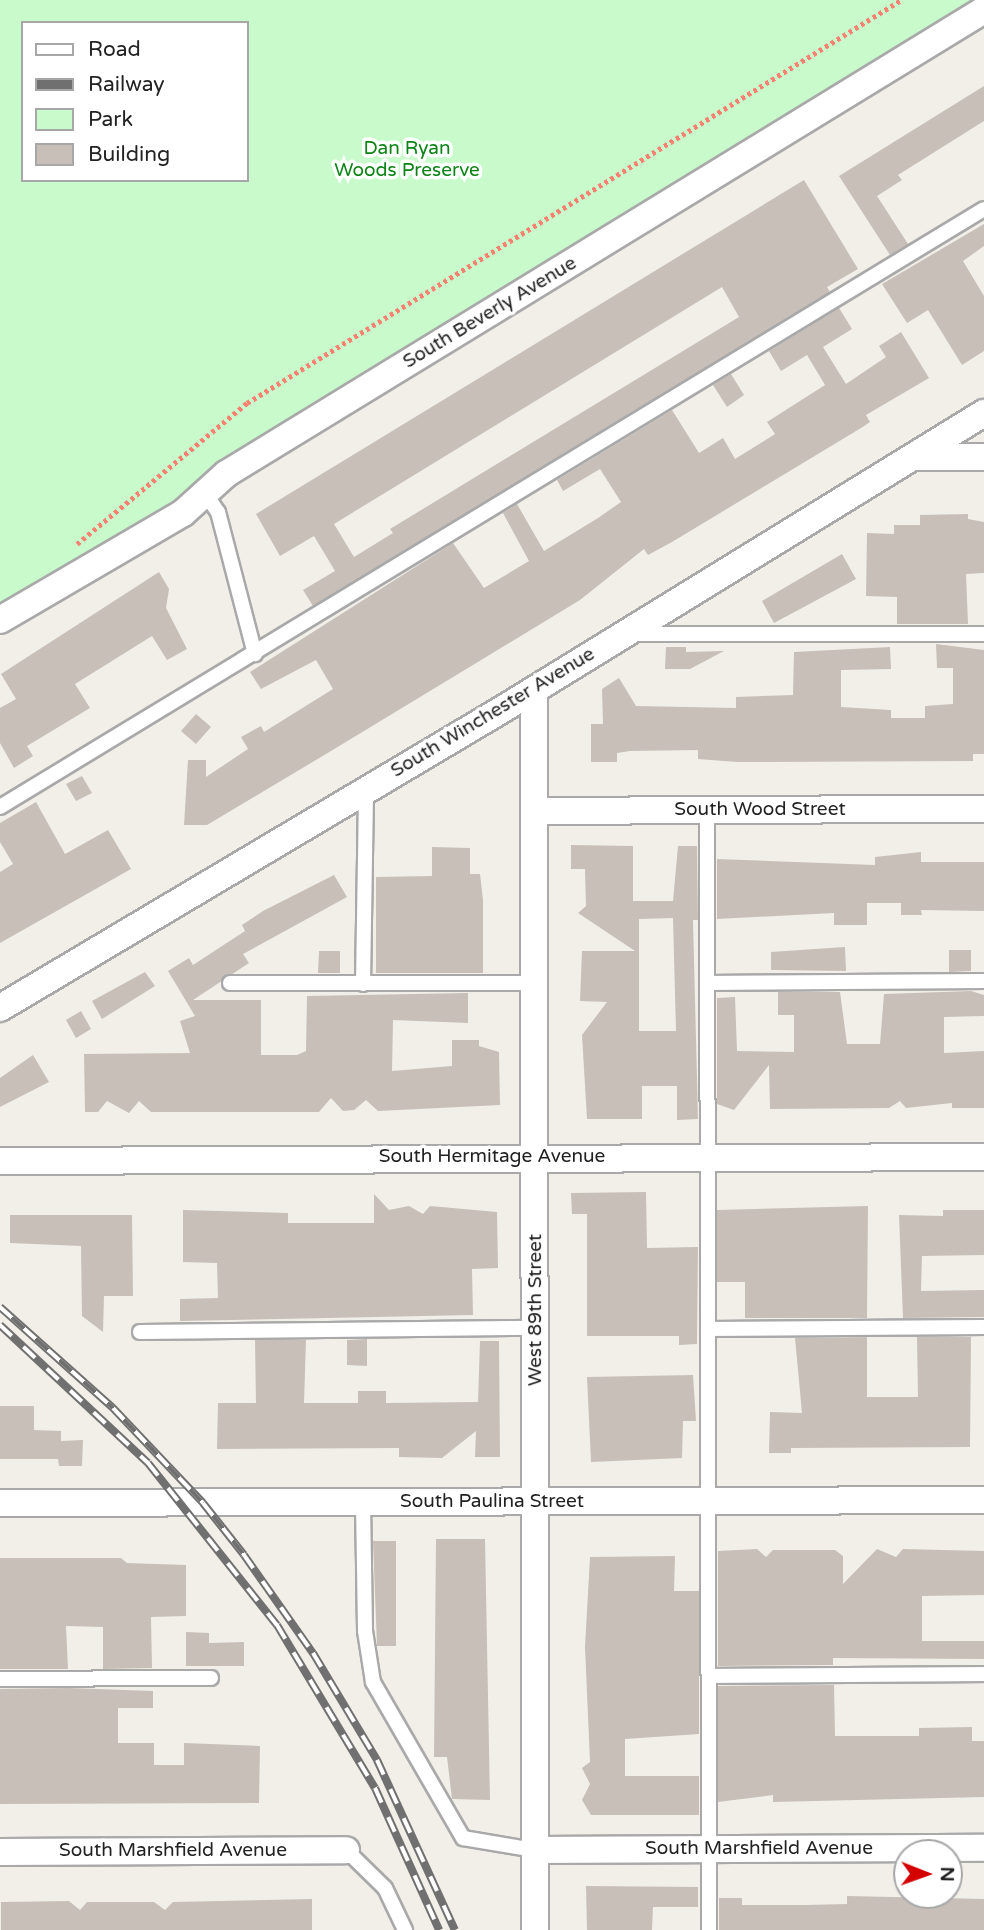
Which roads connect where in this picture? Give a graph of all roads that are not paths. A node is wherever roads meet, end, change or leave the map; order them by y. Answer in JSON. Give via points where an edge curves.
{"nodes":[{"id":1,"x":984,"y":10,"type":"edge"},
{"id":2,"x":984,"y":209,"type":"edge"},
{"id":3,"x":984,"y":413,"type":"edge"},
{"id":4,"x":914,"y":457,"type":"junction"},
{"id":5,"x":984,"y":457,"type":"edge"},
{"id":6,"x":205,"y":493,"type":"junction"},
{"id":7,"x":0,"y":620,"type":"edge"},
{"id":8,"x":622,"y":634,"type":"junction"},
{"id":9,"x":984,"y":634,"type":"edge"},
{"id":10,"x":255,"y":654,"type":"junction"},
{"id":11,"x":534,"y":690,"type":"junction"},
{"id":12,"x":366,"y":790,"type":"junction"},
{"id":13,"x":0,"y":807,"type":"edge"},
{"id":14,"x":984,"y":809,"type":"edge"},
{"id":15,"x":707,"y":810,"type":"junction"},
{"id":16,"x":536,"y":811,"type":"junction"},
{"id":17,"x":984,"y":981,"type":"edge"},
{"id":18,"x":230,"y":983,"type":"dead end"},
{"id":19,"x":536,"y":983,"type":"junction"},
{"id":20,"x":708,"y":983,"type":"junction"},
{"id":21,"x":363,"y":984,"type":"junction"},
{"id":22,"x":0,"y":1007,"type":"edge"},
{"id":23,"x":536,"y":1156,"type":"junction"},
{"id":24,"x":708,"y":1157,"type":"junction"},
{"id":25,"x":984,"y":1157,"type":"edge"},
{"id":26,"x":0,"y":1161,"type":"edge"},
{"id":27,"x":984,"y":1327,"type":"edge"},
{"id":28,"x":536,"y":1328,"type":"junction"},
{"id":29,"x":708,"y":1329,"type":"junction"},
{"id":30,"x":140,"y":1332,"type":"dead end"},
{"id":31,"x":984,"y":1500,"type":"edge"},
{"id":32,"x":709,"y":1501,"type":"junction"},
{"id":33,"x":363,"y":1502,"type":"junction"},
{"id":34,"x":535,"y":1502,"type":"junction"},
{"id":35,"x":0,"y":1503,"type":"edge"},
{"id":36,"x":984,"y":1674,"type":"edge"},
{"id":37,"x":709,"y":1676,"type":"junction"},
{"id":38,"x":211,"y":1678,"type":"dead end"},
{"id":39,"x":0,"y":1679,"type":"edge"},
{"id":40,"x":984,"y":1848,"type":"edge"},
{"id":41,"x":709,"y":1849,"type":"junction"},
{"id":42,"x":346,"y":1850,"type":"joint"},
{"id":43,"x":535,"y":1850,"type":"junction"},
{"id":44,"x":0,"y":1852,"type":"edge"},
{"id":45,"x":405,"y":1930,"type":"edge"},
{"id":46,"x":536,"y":1930,"type":"edge"},
{"id":47,"x":709,"y":1930,"type":"edge"}],
"edges":[{"from":1,"to":6,"type":"street","name":"South Beverly Avenue","via":[[238,467]]},
{"from":2,"to":10,"type":"lane"},
{"from":3,"to":4,"type":"street","name":"South Winchester Avenue"},
{"from":4,"to":5,"type":"street"},
{"from":4,"to":8,"type":"street","name":"South Winchester Avenue"},
{"from":6,"to":7,"type":"street","name":"South Beverly Avenue","via":[[183,513]]},
{"from":6,"to":10,"type":"lane","via":[[219,512]]},
{"from":8,"to":9,"type":"lane"},
{"from":8,"to":11,"type":"street","name":"South Winchester Avenue"},
{"from":10,"to":13,"type":"lane"},
{"from":11,"to":12,"type":"street","name":"South Winchester Avenue"},
{"from":11,"to":16,"type":"street","name":"West 89th Street"},
{"from":12,"to":21,"type":"lane"},
{"from":12,"to":22,"type":"street","name":"South Winchester Avenue"},
{"from":14,"to":15,"type":"street","name":"South Wood Street"},
{"from":15,"to":16,"type":"street","name":"South Wood Street"},
{"from":15,"to":20,"type":"lane"},
{"from":16,"to":19,"type":"street","name":"West 89th Street"},
{"from":17,"to":20,"type":"lane"},
{"from":18,"to":21,"type":"lane"},
{"from":19,"to":21,"type":"lane"},
{"from":19,"to":23,"type":"street","name":"West 89th Street"},
{"from":20,"to":24,"type":"lane"},
{"from":23,"to":24,"type":"street","name":"South Hermitage Avenue"},
{"from":23,"to":26,"type":"street","name":"South Hermitage Avenue"},
{"from":23,"to":28,"type":"street","name":"West 89th Street"},
{"from":24,"to":25,"type":"street","name":"South Hermitage Avenue"},
{"from":24,"to":29,"type":"lane"},
{"from":27,"to":29,"type":"lane"},
{"from":28,"to":30,"type":"lane"},
{"from":28,"to":34,"type":"street","name":"West 89th Street"},
{"from":29,"to":32,"type":"lane"},
{"from":31,"to":32,"type":"street","name":"South Paulina Street"},
{"from":32,"to":34,"type":"street","name":"South Paulina Street"},
{"from":32,"to":37,"type":"lane"},
{"from":33,"to":34,"type":"street","name":"South Paulina Street"},
{"from":33,"to":35,"type":"street","name":"South Paulina Street"},
{"from":33,"to":43,"type":"lane","via":[[365,1631],[373,1682],[463,1838]]},
{"from":34,"to":43,"type":"street","name":"West 89th Street"},
{"from":36,"to":37,"type":"lane"},
{"from":37,"to":41,"type":"lane"},
{"from":38,"to":39,"type":"lane"},
{"from":40,"to":41,"type":"street","name":"South Marshfield Avenue"},
{"from":41,"to":43,"type":"street","name":"South Marshfield Avenue"},
{"from":41,"to":47,"type":"lane"},
{"from":42,"to":44,"type":"street","name":"South Marshfield Avenue"},
{"from":42,"to":45,"type":"lane","via":[[385,1888]]},
{"from":43,"to":46,"type":"street","name":"West 89th Street"}]}
